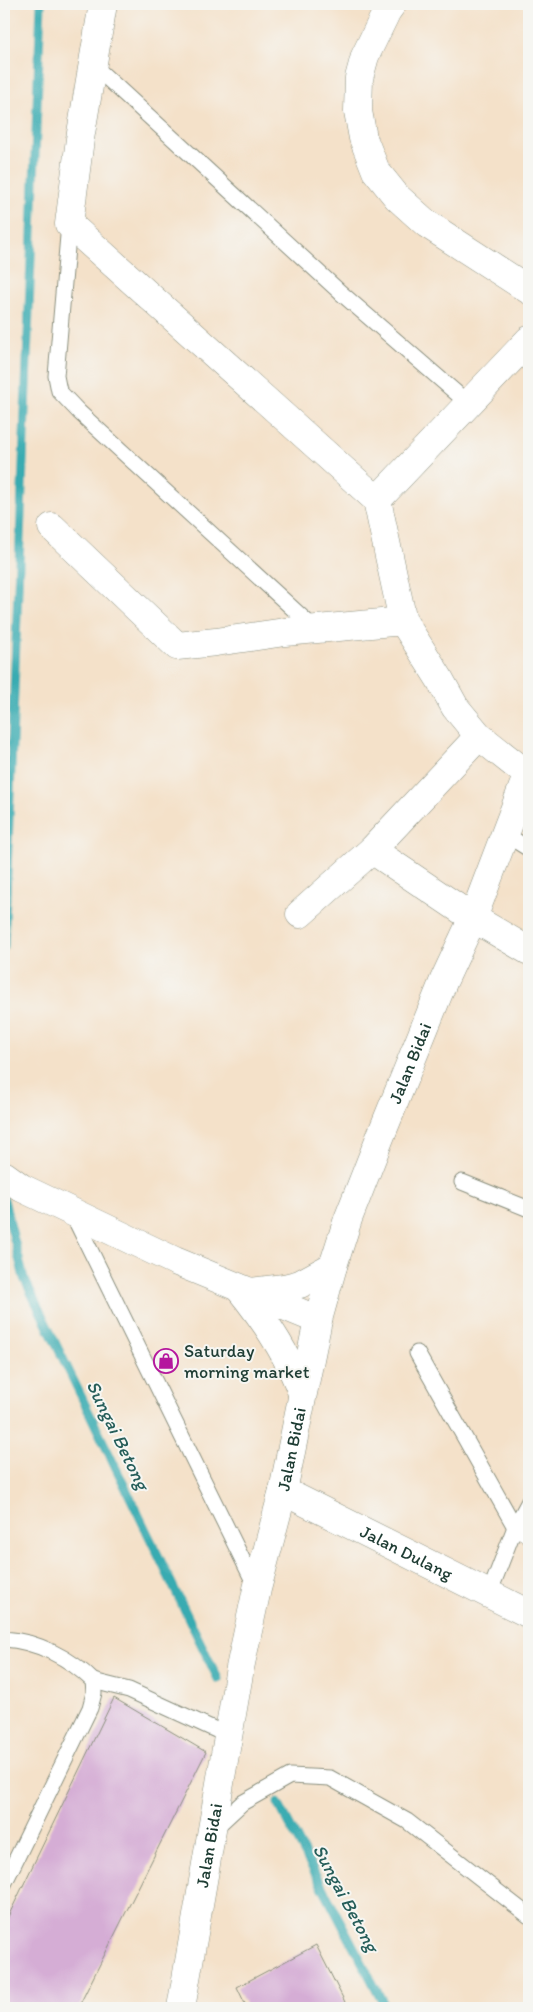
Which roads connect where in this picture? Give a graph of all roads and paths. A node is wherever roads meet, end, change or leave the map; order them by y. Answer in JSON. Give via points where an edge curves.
{"nodes":[{"id":1,"x":103,"y":4,"type":"edge"},
{"id":2,"x":392,"y":4,"type":"edge"},
{"id":3,"x":92,"y":65,"type":"junction"},
{"id":4,"x":69,"y":224,"type":"junction"},
{"id":5,"x":529,"y":290,"type":"edge"},
{"id":6,"x":529,"y":340,"type":"edge"},
{"id":7,"x":469,"y":404,"type":"junction"},
{"id":8,"x":377,"y":500,"type":"junction"},
{"id":9,"x":52,"y":527,"type":"dead end"},
{"id":10,"x":404,"y":621,"type":"junction"},
{"id":11,"x":315,"y":629,"type":"junction"},
{"id":12,"x":479,"y":736,"type":"junction"},
{"id":13,"x":528,"y":773,"type":"edge"},
{"id":14,"x":505,"y":834,"type":"junction"},
{"id":15,"x":529,"y":849,"type":"edge"},
{"id":16,"x":372,"y":850,"type":"junction"},
{"id":17,"x":300,"y":914,"type":"dead end"},
{"id":18,"x":473,"y":918,"type":"junction"},
{"id":19,"x":529,"y":951,"type":"edge"},
{"id":20,"x":13,"y":1182,"type":"edge"},
{"id":21,"x":462,"y":1182,"type":"dead end"},
{"id":22,"x":529,"y":1209,"type":"edge"},
{"id":23,"x":72,"y":1212,"type":"junction"},
{"id":24,"x":333,"y":1266,"type":"junction"},
{"id":25,"x":244,"y":1289,"type":"junction"},
{"id":26,"x":318,"y":1320,"type":"junction"},
{"id":27,"x":417,"y":1353,"type":"dead end"},
{"id":28,"x":302,"y":1393,"type":"junction"},
{"id":29,"x":283,"y":1491,"type":"junction"},
{"id":30,"x":529,"y":1501,"type":"edge"},
{"id":31,"x":515,"y":1527,"type":"junction"},
{"id":32,"x":529,"y":1536,"type":"edge"},
{"id":33,"x":257,"y":1589,"type":"junction"},
{"id":34,"x":489,"y":1594,"type":"junction"},
{"id":35,"x":529,"y":1614,"type":"edge"},
{"id":36,"x":4,"y":1639,"type":"edge"},
{"id":37,"x":93,"y":1681,"type":"junction"},
{"id":38,"x":229,"y":1736,"type":"junction"},
{"id":39,"x":213,"y":1830,"type":"junction"},
{"id":40,"x":4,"y":1884,"type":"edge"},
{"id":41,"x":529,"y":1916,"type":"edge"},
{"id":42,"x":178,"y":2007,"type":"edge"}],
"edges":[{"from":1,"to":3,"type":"street"},
{"from":2,"to":5,"type":"street","via":[[365,56],[359,78],[363,138],[376,171],[397,197],[427,224]]},
{"from":3,"to":4,"type":"street"},
{"from":3,"to":7,"type":"lane"},
{"from":4,"to":8,"type":"street"},
{"from":4,"to":11,"type":"lane","via":[[56,376],[59,391]]},
{"from":6,"to":7,"type":"street"},
{"from":7,"to":8,"type":"street"},
{"from":8,"to":10,"type":"street"},
{"from":9,"to":11,"type":"street","via":[[177,646]]},
{"from":10,"to":11,"type":"street"},
{"from":10,"to":12,"type":"street","via":[[455,707]]},
{"from":12,"to":13,"type":"street"},
{"from":12,"to":16,"type":"street"},
{"from":13,"to":14,"type":"street","name":"Jalan Bidai"},
{"from":14,"to":15,"type":"lane"},
{"from":14,"to":18,"type":"street","name":"Jalan Bidai"},
{"from":16,"to":17,"type":"street"},
{"from":16,"to":18,"type":"street"},
{"from":18,"to":19,"type":"street"},
{"from":18,"to":24,"type":"street","name":"Jalan Bidai","via":[[381,1135]]},
{"from":20,"to":23,"type":"street"},
{"from":21,"to":22,"type":"lane"},
{"from":23,"to":25,"type":"street","via":[[175,1261]]},
{"from":23,"to":33,"type":"lane"},
{"from":24,"to":25,"type":"street","via":[[300,1284],[284,1288]]},
{"from":24,"to":26,"type":"street","name":"Jalan Bidai"},
{"from":25,"to":26,"type":"street"},
{"from":25,"to":28,"type":"street","via":[[293,1368]]},
{"from":26,"to":28,"type":"street","name":"Jalan Bidai"},
{"from":27,"to":31,"type":"lane"},
{"from":28,"to":29,"type":"street","name":"Jalan Bidai"},
{"from":29,"to":33,"type":"street","name":"Jalan Bidai"},
{"from":29,"to":34,"type":"street","name":"Jalan Dulang"},
{"from":30,"to":31,"type":"lane"},
{"from":31,"to":32,"type":"lane"},
{"from":31,"to":34,"type":"lane"},
{"from":33,"to":38,"type":"street","name":"Jalan Bidai"},
{"from":34,"to":35,"type":"street","name":"Jalan Dulang"},
{"from":36,"to":37,"type":"lane","via":[[26,1642],[48,1651],[79,1667]]},
{"from":37,"to":38,"type":"lane","via":[[129,1690]]},
{"from":37,"to":40,"type":"lane","via":[[90,1708]]},
{"from":38,"to":39,"type":"street","name":"Jalan Bidai"},
{"from":39,"to":41,"type":"lane","via":[[242,1803],[290,1776],[330,1778],[407,1821]]},
{"from":39,"to":42,"type":"street","name":"Jalan Bidai"}]}
